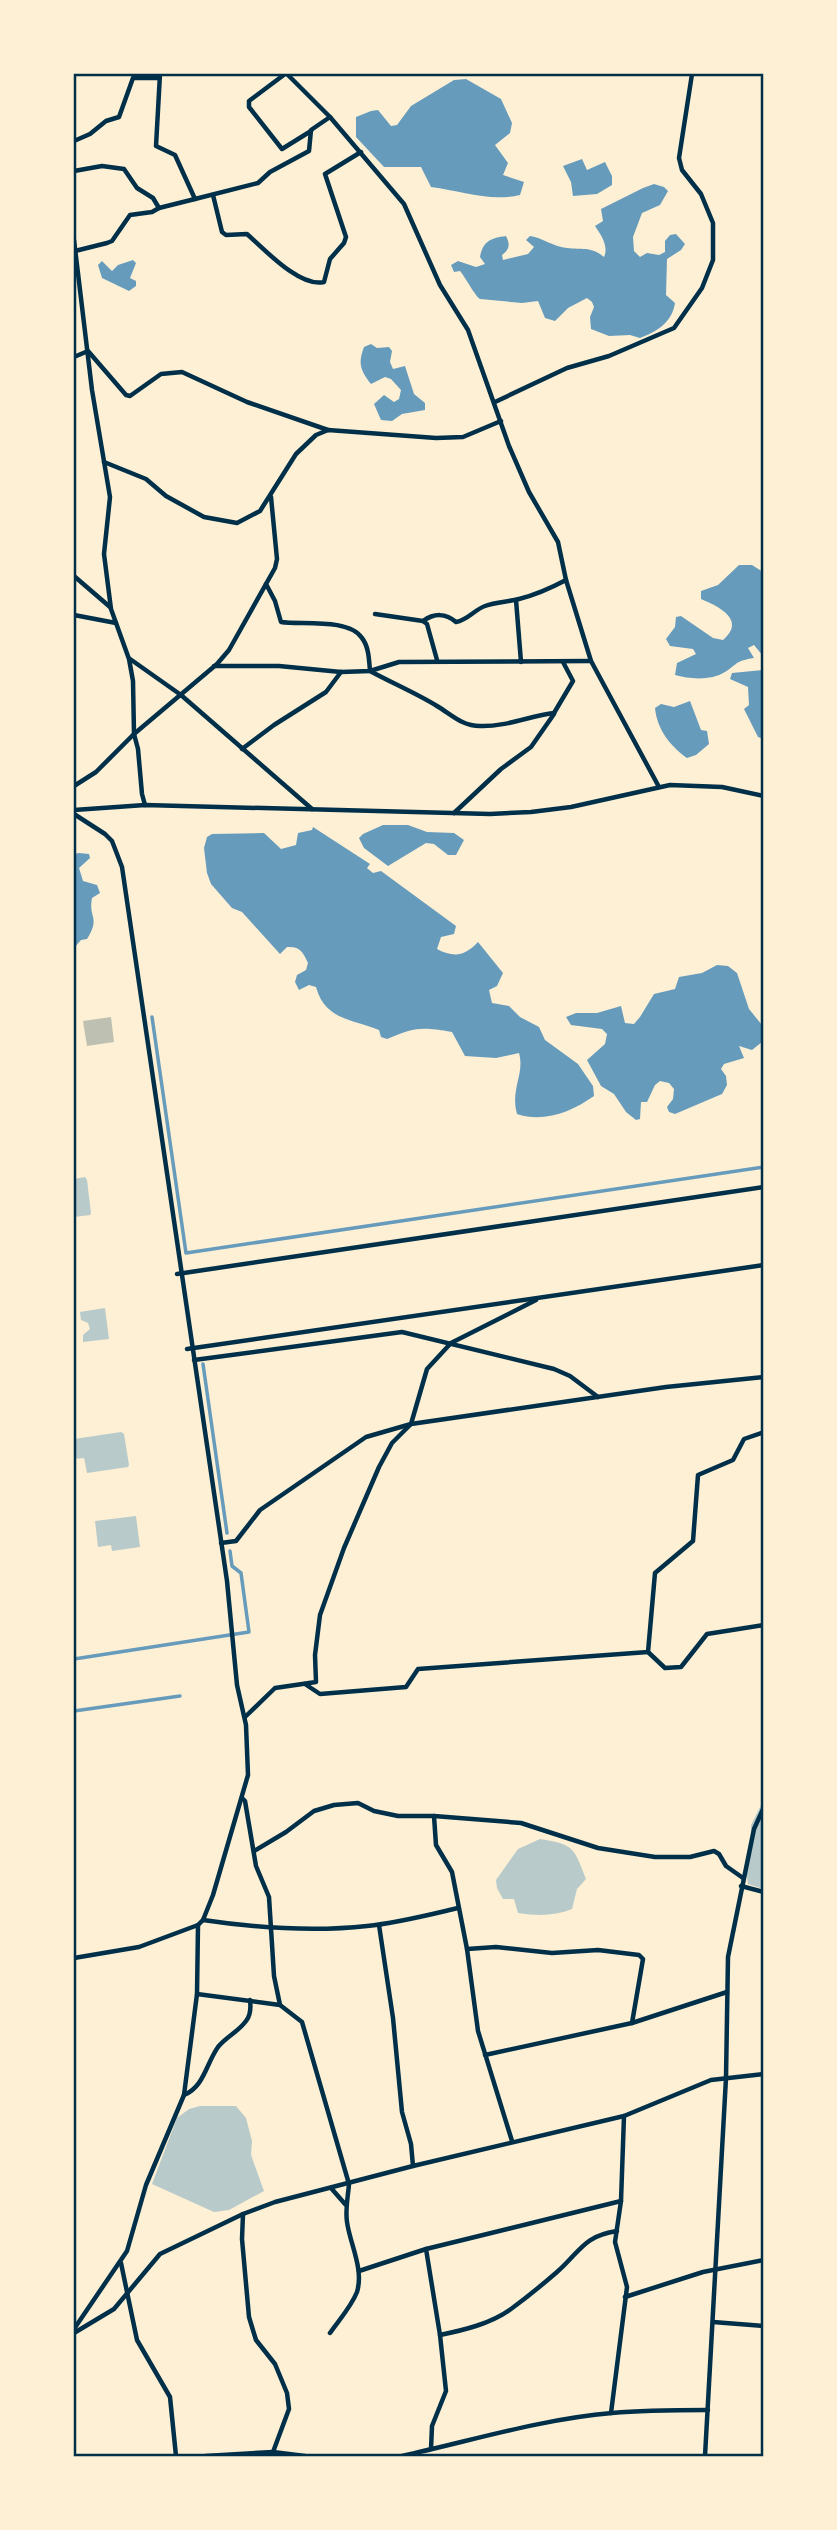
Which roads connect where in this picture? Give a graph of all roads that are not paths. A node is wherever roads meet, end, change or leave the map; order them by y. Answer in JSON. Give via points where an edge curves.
{"nodes":[{"id":1,"x":286,"y":74,"type":"edge"},
{"id":2,"x":692,"y":74,"type":"edge"},
{"id":3,"x":160,"y":76,"type":"edge"},
{"id":4,"x":330,"y":117,"type":"junction"},
{"id":5,"x":312,"y":130,"type":"junction"},
{"id":6,"x":74,"y":142,"type":"edge"},
{"id":7,"x":361,"y":152,"type":"junction"},
{"id":8,"x":74,"y":171,"type":"edge"},
{"id":9,"x":213,"y":195,"type":"junction"},
{"id":10,"x":195,"y":199,"type":"junction"},
{"id":11,"x":159,"y":208,"type":"junction"},
{"id":12,"x":74,"y":240,"type":"edge"},
{"id":13,"x":75,"y":251,"type":"edge"},
{"id":14,"x":88,"y":351,"type":"junction"},
{"id":15,"x":74,"y":356,"type":"edge"},
{"id":16,"x":495,"y":402,"type":"junction"},
{"id":17,"x":501,"y":421,"type":"junction"},
{"id":18,"x":328,"y":430,"type":"junction"},
{"id":19,"x":104,"y":462,"type":"junction"},
{"id":20,"x":271,"y":496,"type":"junction"},
{"id":21,"x":74,"y":576,"type":"edge"},
{"id":22,"x":566,"y":580,"type":"junction"},
{"id":23,"x":265,"y":584,"type":"junction"},
{"id":24,"x":516,"y":600,"type":"junction"},
{"id":25,"x":111,"y":609,"type":"junction"},
{"id":26,"x":376,"y":614,"type":"dead end"},
{"id":27,"x":74,"y":615,"type":"edge"},
{"id":28,"x":423,"y":621,"type":"junction"},
{"id":29,"x":117,"y":623,"type":"junction"},
{"id":30,"x":129,"y":659,"type":"junction"},
{"id":31,"x":437,"y":660,"type":"junction"},
{"id":32,"x":591,"y":661,"type":"junction"},
{"id":33,"x":521,"y":662,"type":"junction"},
{"id":34,"x":563,"y":662,"type":"junction"},
{"id":35,"x":214,"y":666,"type":"junction"},
{"id":36,"x":370,"y":671,"type":"junction"},
{"id":37,"x":341,"y":672,"type":"junction"},
{"id":38,"x":181,"y":695,"type":"junction"},
{"id":39,"x":554,"y":713,"type":"junction"},
{"id":40,"x":134,"y":734,"type":"junction"},
{"id":41,"x":242,"y":748,"type":"junction"},
{"id":42,"x":74,"y":786,"type":"edge"},
{"id":43,"x":659,"y":787,"type":"junction"},
{"id":44,"x":764,"y":796,"type":"edge"},
{"id":45,"x":145,"y":805,"type":"junction"},
{"id":46,"x":312,"y":810,"type":"junction"},
{"id":47,"x":74,"y":812,"type":"edge"},
{"id":48,"x":454,"y":813,"type":"junction"},
{"id":49,"x":764,"y":1187,"type":"edge"},
{"id":50,"x":764,"y":1265,"type":"edge"},
{"id":51,"x":179,"y":1273,"type":"junction"},
{"id":52,"x":540,"y":1298,"type":"junction"},
{"id":53,"x":451,"y":1343,"type":"junction"},
{"id":54,"x":190,"y":1349,"type":"junction"},
{"id":55,"x":194,"y":1360,"type":"junction"},
{"id":56,"x":764,"y":1377,"type":"edge"},
{"id":57,"x":598,"y":1396,"type":"junction"},
{"id":58,"x":411,"y":1424,"type":"junction"},
{"id":59,"x":764,"y":1432,"type":"edge"},
{"id":60,"x":221,"y":1543,"type":"junction"},
{"id":61,"x":762,"y":1624,"type":"edge"},
{"id":62,"x":648,"y":1652,"type":"junction"},
{"id":63,"x":305,"y":1684,"type":"junction"},
{"id":64,"x":244,"y":1717,"type":"junction"},
{"id":65,"x":242,"y":1798,"type":"junction"},
{"id":66,"x":764,"y":1807,"type":"edge"},
{"id":67,"x":434,"y":1816,"type":"junction"},
{"id":68,"x":254,"y":1851,"type":"junction"},
{"id":69,"x":743,"y":1878,"type":"junction"},
{"id":70,"x":741,"y":1886,"type":"junction"},
{"id":71,"x":764,"y":1892,"type":"edge"},
{"id":72,"x":458,"y":1908,"type":"junction"},
{"id":73,"x":203,"y":1920,"type":"junction"},
{"id":74,"x":198,"y":1925,"type":"junction"},
{"id":75,"x":379,"y":1925,"type":"junction"},
{"id":76,"x":272,"y":1927,"type":"junction"},
{"id":77,"x":467,"y":1949,"type":"junction"},
{"id":78,"x":74,"y":1958,"type":"edge"},
{"id":79,"x":727,"y":1992,"type":"junction"},
{"id":80,"x":197,"y":1994,"type":"junction"},
{"id":81,"x":250,"y":2000,"type":"junction"},
{"id":82,"x":280,"y":2005,"type":"junction"},
{"id":83,"x":632,"y":2023,"type":"junction"},
{"id":84,"x":485,"y":2055,"type":"junction"},
{"id":85,"x":764,"y":2074,"type":"edge"},
{"id":86,"x":726,"y":2078,"type":"junction"},
{"id":87,"x":184,"y":2095,"type":"junction"},
{"id":88,"x":624,"y":2116,"type":"junction"},
{"id":89,"x":512,"y":2141,"type":"junction"},
{"id":90,"x":413,"y":2166,"type":"junction"},
{"id":91,"x":349,"y":2184,"type":"junction"},
{"id":92,"x":331,"y":2188,"type":"junction"},
{"id":93,"x":621,"y":2201,"type":"junction"},
{"id":94,"x":346,"y":2204,"type":"junction"},
{"id":95,"x":243,"y":2214,"type":"junction"},
{"id":96,"x":617,"y":2231,"type":"junction"},
{"id":97,"x":426,"y":2249,"type":"junction"},
{"id":98,"x":764,"y":2260,"type":"edge"},
{"id":99,"x":121,"y":2263,"type":"junction"},
{"id":100,"x":716,"y":2270,"type":"junction"},
{"id":101,"x":359,"y":2271,"type":"junction"},
{"id":102,"x":127,"y":2294,"type":"junction"},
{"id":103,"x":625,"y":2297,"type":"junction"},
{"id":104,"x":713,"y":2322,"type":"junction"},
{"id":105,"x":764,"y":2326,"type":"edge"},
{"id":106,"x":74,"y":2331,"type":"edge"},
{"id":107,"x":330,"y":2333,"type":"dead end"},
{"id":108,"x":440,"y":2335,"type":"junction"},
{"id":109,"x":708,"y":2410,"type":"junction"},
{"id":110,"x":611,"y":2413,"type":"junction"},
{"id":111,"x":431,"y":2449,"type":"junction"},
{"id":112,"x":273,"y":2452,"type":"junction"},
{"id":113,"x":176,"y":2456,"type":"edge"},
{"id":114,"x":205,"y":2456,"type":"edge"},
{"id":115,"x":305,"y":2456,"type":"edge"},
{"id":116,"x":402,"y":2456,"type":"edge"},
{"id":117,"x":705,"y":2456,"type":"edge"}],
"edges":[{"from":1,"to":4,"type":"street"},
{"from":1,"to":5,"type":"street","via":[[248,101],[249,107],[282,149]]},
{"from":2,"to":16,"type":"street","via":[[679,158],[713,223],[713,260],[702,288],[674,328],[567,368]]},
{"from":3,"to":6,"type":"street","via":[[133,78],[119,117]]},
{"from":3,"to":10,"type":"street","via":[[156,146],[175,155]]},
{"from":4,"to":5,"type":"street"},
{"from":4,"to":7,"type":"street"},
{"from":5,"to":9,"type":"street","via":[[309,151],[258,183]]},
{"from":7,"to":9,"type":"street","via":[[325,174],[346,237],[330,260],[324,282],[310,283],[276,262],[247,234],[222,232]]},
{"from":7,"to":16,"type":"street","via":[[404,204],[440,285],[468,330]]},
{"from":8,"to":11,"type":"street","via":[[102,166],[124,169]]},
{"from":9,"to":10,"type":"street"},
{"from":10,"to":11,"type":"street"},
{"from":11,"to":13,"type":"street","via":[[130,215],[112,241]]},
{"from":12,"to":13,"type":"street"},
{"from":13,"to":14,"type":"street"},
{"from":14,"to":15,"type":"street"},
{"from":14,"to":18,"type":"street","via":[[126,396],[161,374],[182,372],[281,416]]},
{"from":14,"to":19,"type":"street"},
{"from":16,"to":17,"type":"street"},
{"from":17,"to":18,"type":"street","via":[[463,437],[436,439]]},
{"from":17,"to":22,"type":"street","via":[[529,492],[558,542]]},
{"from":18,"to":20,"type":"street","via":[[296,454]]},
{"from":19,"to":20,"type":"street","via":[[146,479],[204,517],[221,521],[237,523],[250,517]]},
{"from":19,"to":25,"type":"street","via":[[110,497],[104,554]]},
{"from":20,"to":23,"type":"street","via":[[277,559]]},
{"from":21,"to":25,"type":"street"},
{"from":22,"to":24,"type":"street"},
{"from":22,"to":32,"type":"street"},
{"from":23,"to":35,"type":"street","via":[[229,650]]},
{"from":23,"to":36,"type":"street","via":[[282,622],[329,624],[356,631],[364,640]]},
{"from":24,"to":28,"type":"street","via":[[477,609],[460,622],[436,615]]},
{"from":24,"to":33,"type":"street"},
{"from":25,"to":29,"type":"street"},
{"from":26,"to":28,"type":"street"},
{"from":27,"to":29,"type":"street"},
{"from":28,"to":31,"type":"street"},
{"from":29,"to":30,"type":"street"},
{"from":30,"to":38,"type":"street"},
{"from":30,"to":40,"type":"street"},
{"from":31,"to":33,"type":"street"},
{"from":31,"to":36,"type":"street","via":[[399,662]]},
{"from":32,"to":34,"type":"street"},
{"from":32,"to":43,"type":"street"},
{"from":33,"to":34,"type":"street"},
{"from":34,"to":39,"type":"street","via":[[573,681]]},
{"from":35,"to":37,"type":"street"},
{"from":35,"to":38,"type":"street"},
{"from":36,"to":37,"type":"street"},
{"from":36,"to":39,"type":"street","via":[[462,723],[497,725]]},
{"from":37,"to":41,"type":"street","via":[[326,692]]},
{"from":38,"to":40,"type":"street"},
{"from":38,"to":41,"type":"street"},
{"from":39,"to":48,"type":"street","via":[[531,747]]},
{"from":40,"to":42,"type":"street","via":[[96,772]]},
{"from":40,"to":45,"type":"street"},
{"from":41,"to":46,"type":"street"},
{"from":43,"to":44,"type":"street","via":[[722,788]]},
{"from":43,"to":48,"type":"street","via":[[571,807]]},
{"from":45,"to":46,"type":"street"},
{"from":45,"to":47,"type":"street"},
{"from":46,"to":48,"type":"street"},
{"from":47,"to":51,"type":"street","via":[[112,841],[122,867]]},
{"from":49,"to":51,"type":"street"},
{"from":50,"to":52,"type":"street"},
{"from":51,"to":54,"type":"street"},
{"from":52,"to":53,"type":"street"},
{"from":52,"to":54,"type":"street"},
{"from":53,"to":55,"type":"street","via":[[388,1332]]},
{"from":53,"to":57,"type":"street","via":[[554,1369]]},
{"from":53,"to":58,"type":"street","via":[[427,1369]]},
{"from":54,"to":55,"type":"street"},
{"from":55,"to":60,"type":"street"},
{"from":56,"to":57,"type":"street"},
{"from":57,"to":58,"type":"street"},
{"from":58,"to":60,"type":"street","via":[[366,1437],[260,1510],[236,1541]]},
{"from":58,"to":63,"type":"street","via":[[392,1443],[379,1467],[344,1548],[320,1615],[316,1682]]},
{"from":59,"to":62,"type":"street","via":[[744,1439],[733,1460],[698,1475],[693,1541],[655,1573]]},
{"from":60,"to":64,"type":"street"},
{"from":61,"to":62,"type":"street","via":[[707,1634],[681,1667],[665,1668]]},
{"from":62,"to":63,"type":"street","via":[[418,1669],[406,1687],[320,1694]]},
{"from":63,"to":64,"type":"street","via":[[275,1688]]},
{"from":64,"to":65,"type":"street","via":[[247,1775]]},
{"from":65,"to":68,"type":"street"},
{"from":65,"to":73,"type":"street"},
{"from":66,"to":69,"type":"street"},
{"from":67,"to":68,"type":"street","via":[[398,1816],[358,1803],[334,1805],[314,1811]]},
{"from":67,"to":69,"type":"street","via":[[521,1823],[598,1848],[655,1857],[690,1857],[713,1851]]},
{"from":67,"to":72,"type":"street","via":[[436,1845],[452,1872]]},
{"from":68,"to":76,"type":"street","via":[[269,1897]]},
{"from":69,"to":70,"type":"street"},
{"from":70,"to":71,"type":"street"},
{"from":70,"to":79,"type":"street"},
{"from":72,"to":75,"type":"street"},
{"from":72,"to":77,"type":"street"},
{"from":73,"to":74,"type":"street"},
{"from":73,"to":76,"type":"street"},
{"from":74,"to":78,"type":"street","via":[[139,1947]]},
{"from":74,"to":80,"type":"street"},
{"from":75,"to":76,"type":"street"},
{"from":75,"to":90,"type":"street"},
{"from":76,"to":82,"type":"street"},
{"from":77,"to":83,"type":"street","via":[[598,1950],[639,1955],[643,1959]]},
{"from":77,"to":84,"type":"street"},
{"from":79,"to":83,"type":"street"},
{"from":79,"to":86,"type":"street"},
{"from":80,"to":81,"type":"street"},
{"from":80,"to":87,"type":"street"},
{"from":81,"to":82,"type":"street"},
{"from":81,"to":87,"type":"street","via":[[247,2021],[226,2037],[198,2086]]},
{"from":82,"to":91,"type":"street","via":[[302,2022]]},
{"from":83,"to":84,"type":"street"},
{"from":84,"to":89,"type":"street"},
{"from":85,"to":86,"type":"street"},
{"from":86,"to":88,"type":"street"},
{"from":86,"to":100,"type":"street"},
{"from":87,"to":99,"type":"street","via":[[146,2185]]},
{"from":88,"to":89,"type":"street"},
{"from":88,"to":93,"type":"street"},
{"from":89,"to":90,"type":"street"},
{"from":90,"to":91,"type":"street"},
{"from":91,"to":92,"type":"street"},
{"from":91,"to":94,"type":"street"},
{"from":92,"to":94,"type":"street"},
{"from":92,"to":95,"type":"street"},
{"from":93,"to":96,"type":"street"},
{"from":93,"to":97,"type":"street"},
{"from":94,"to":101,"type":"street"},
{"from":95,"to":102,"type":"street","via":[[160,2253]]},
{"from":95,"to":112,"type":"street","via":[[249,2317],[256,2340],[275,2364],[288,2393],[289,2409]]},
{"from":96,"to":103,"type":"street","via":[[615,2250],[626,2279]]},
{"from":96,"to":108,"type":"street","via":[[583,2243],[559,2270],[509,2311],[472,2328]]},
{"from":97,"to":101,"type":"street"},
{"from":97,"to":108,"type":"street"},
{"from":98,"to":100,"type":"street"},
{"from":99,"to":102,"type":"street"},
{"from":99,"to":106,"type":"street"},
{"from":100,"to":103,"type":"street"},
{"from":100,"to":104,"type":"street"},
{"from":101,"to":107,"type":"street","via":[[357,2291]]},
{"from":102,"to":106,"type":"street","via":[[114,2309]]},
{"from":102,"to":113,"type":"street","via":[[137,2340],[170,2397]]},
{"from":103,"to":110,"type":"street"},
{"from":104,"to":105,"type":"street"},
{"from":104,"to":109,"type":"street"},
{"from":108,"to":111,"type":"street","via":[[446,2391],[432,2426]]},
{"from":109,"to":110,"type":"street"},
{"from":109,"to":117,"type":"street"},
{"from":110,"to":111,"type":"street"},
{"from":111,"to":116,"type":"street"},
{"from":112,"to":114,"type":"street"},
{"from":112,"to":115,"type":"street"}]}
